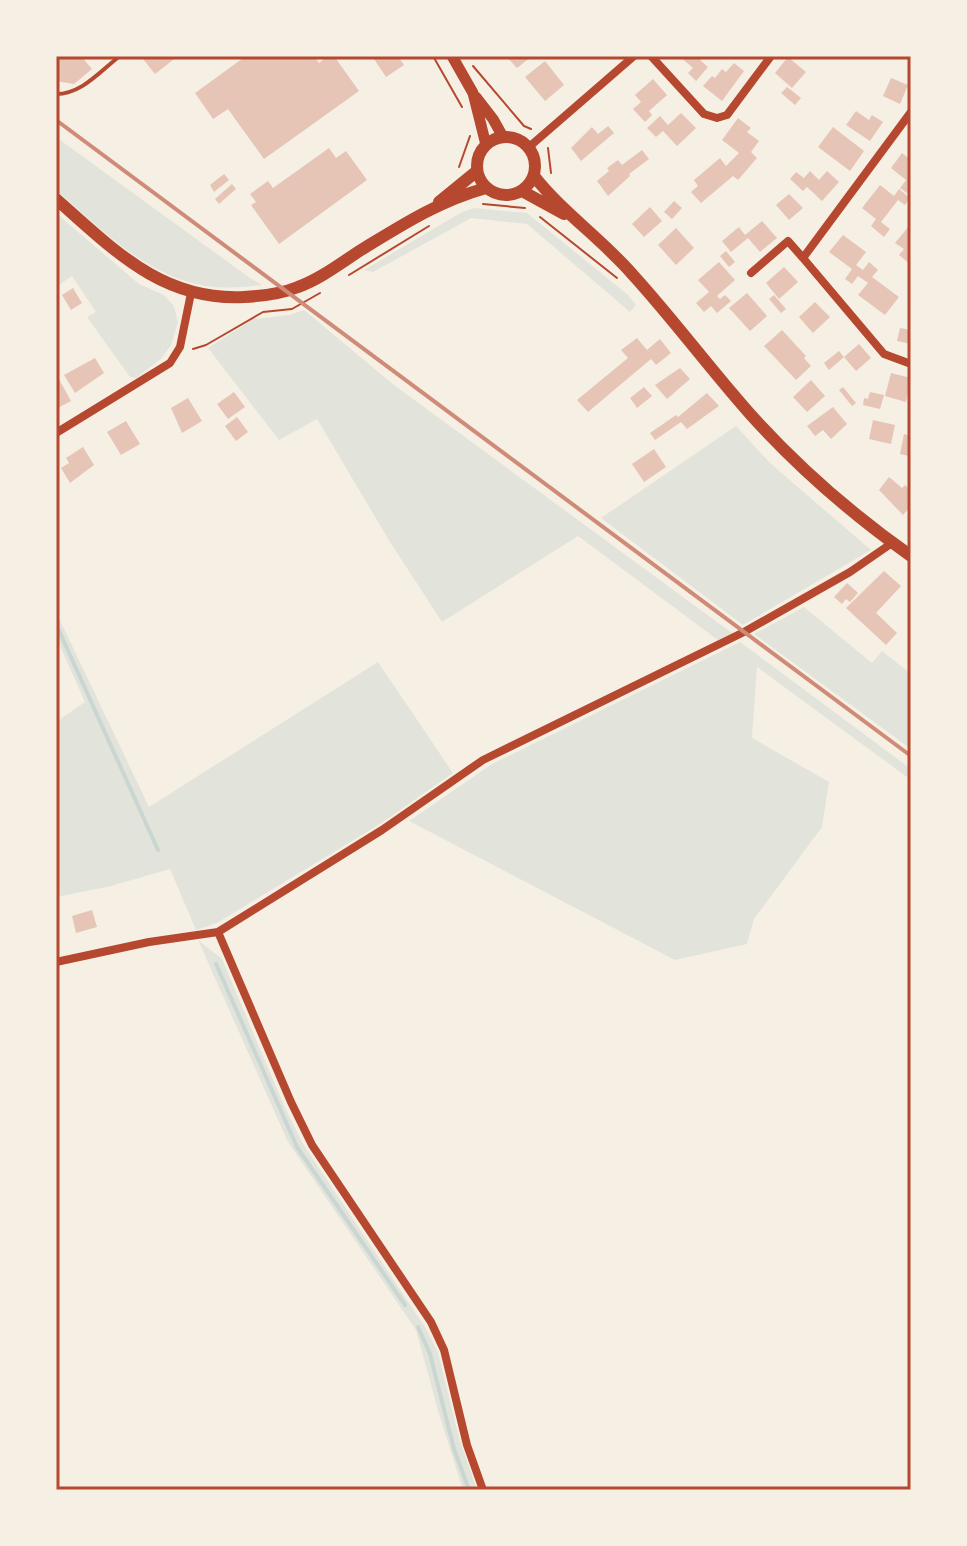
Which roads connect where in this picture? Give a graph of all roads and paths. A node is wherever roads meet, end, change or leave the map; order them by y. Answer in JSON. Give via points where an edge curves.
{"nodes":[{"id":1,"x":120,"y":56,"type":"edge"},
{"id":2,"x":433,"y":56,"type":"edge"},
{"id":3,"x":452,"y":56,"type":"edge"},
{"id":4,"x":634,"y":56,"type":"edge"},
{"id":5,"x":651,"y":56,"type":"edge"},
{"id":6,"x":771,"y":56,"type":"edge"},
{"id":7,"x":468,"y":60,"type":"dead end"},
{"id":8,"x":473,"y":93,"type":"junction"},
{"id":9,"x":56,"y":94,"type":"edge"},
{"id":10,"x":465,"y":112,"type":"dead end"},
{"id":11,"x":911,"y":112,"type":"edge"},
{"id":12,"x":471,"y":129,"type":"dead end"},
{"id":13,"x":503,"y":137,"type":"junction"},
{"id":14,"x":541,"y":137,"type":"junction"},
{"id":15,"x":486,"y":145,"type":"junction"},
{"id":16,"x":529,"y":147,"type":"junction"},
{"id":17,"x":458,"y":169,"type":"dead end"},
{"id":18,"x":477,"y":171,"type":"junction"},
{"id":19,"x":534,"y":176,"type":"junction"},
{"id":20,"x":551,"y":176,"type":"dead end"},
{"id":21,"x":486,"y":188,"type":"junction"},
{"id":22,"x":522,"y":191,"type":"junction"},
{"id":23,"x":56,"y":199,"type":"edge"},
{"id":24,"x":478,"y":203,"type":"dead end"},
{"id":25,"x":436,"y":205,"type":"junction"},
{"id":26,"x":571,"y":217,"type":"junction"},
{"id":27,"x":803,"y":258,"type":"junction"},
{"id":28,"x":751,"y":273,"type":"dead end"},
{"id":29,"x":616,"y":277,"type":"dead end"},
{"id":30,"x":191,"y":293,"type":"junction"},
{"id":31,"x":911,"y":364,"type":"edge"},
{"id":32,"x":56,"y":433,"type":"edge"},
{"id":33,"x":892,"y":543,"type":"junction"},
{"id":34,"x":911,"y":556,"type":"edge"},
{"id":35,"x":218,"y":932,"type":"junction"},
{"id":36,"x":56,"y":962,"type":"edge"},
{"id":37,"x":483,"y":1490,"type":"edge"}],
"edges":[{"from":1,"to":9,"type":"lane","via":[[81,88]]},
{"from":2,"to":10,"type":"path"},
{"from":3,"to":8,"type":"street"},
{"from":4,"to":14,"type":"street"},
{"from":5,"to":6,"type":"street","via":[[704,114],[717,118],[727,115]]},
{"from":7,"to":14,"type":"path","via":[[524,126]]},
{"from":8,"to":13,"type":"street"},
{"from":8,"to":15,"type":"street"},
{"from":11,"to":27,"type":"street"},
{"from":12,"to":17,"type":"path"},
{"from":13,"to":15,"type":"main road"},
{"from":13,"to":16,"type":"main road"},
{"from":14,"to":16,"type":"street"},
{"from":14,"to":20,"type":"path","via":[[549,150]]},
{"from":15,"to":18,"type":"main road"},
{"from":16,"to":19,"type":"main road"},
{"from":18,"to":21,"type":"main road"},
{"from":18,"to":25,"type":"main road"},
{"from":19,"to":22,"type":"main road"},
{"from":19,"to":26,"type":"main road"},
{"from":21,"to":22,"type":"main road","via":[[503,196]]},
{"from":21,"to":25,"type":"main road"},
{"from":22,"to":26,"type":"main road"},
{"from":23,"to":30,"type":"main road","via":[[145,272]]},
{"from":24,"to":29,"type":"path","via":[[531,210]]},
{"from":25,"to":30,"type":"main road","via":[[299,287],[248,297]]},
{"from":26,"to":33,"type":"main road","via":[[625,266],[798,464]]},
{"from":27,"to":28,"type":"street","via":[[788,241]]},
{"from":27,"to":31,"type":"street","via":[[884,354]]},
{"from":30,"to":32,"type":"street","via":[[180,347],[170,363]]},
{"from":33,"to":34,"type":"main road"},
{"from":33,"to":35,"type":"street","via":[[744,632],[483,760]]},
{"from":35,"to":36,"type":"street"},
{"from":35,"to":37,"type":"street","via":[[312,1145],[431,1322],[444,1350]]}]}
